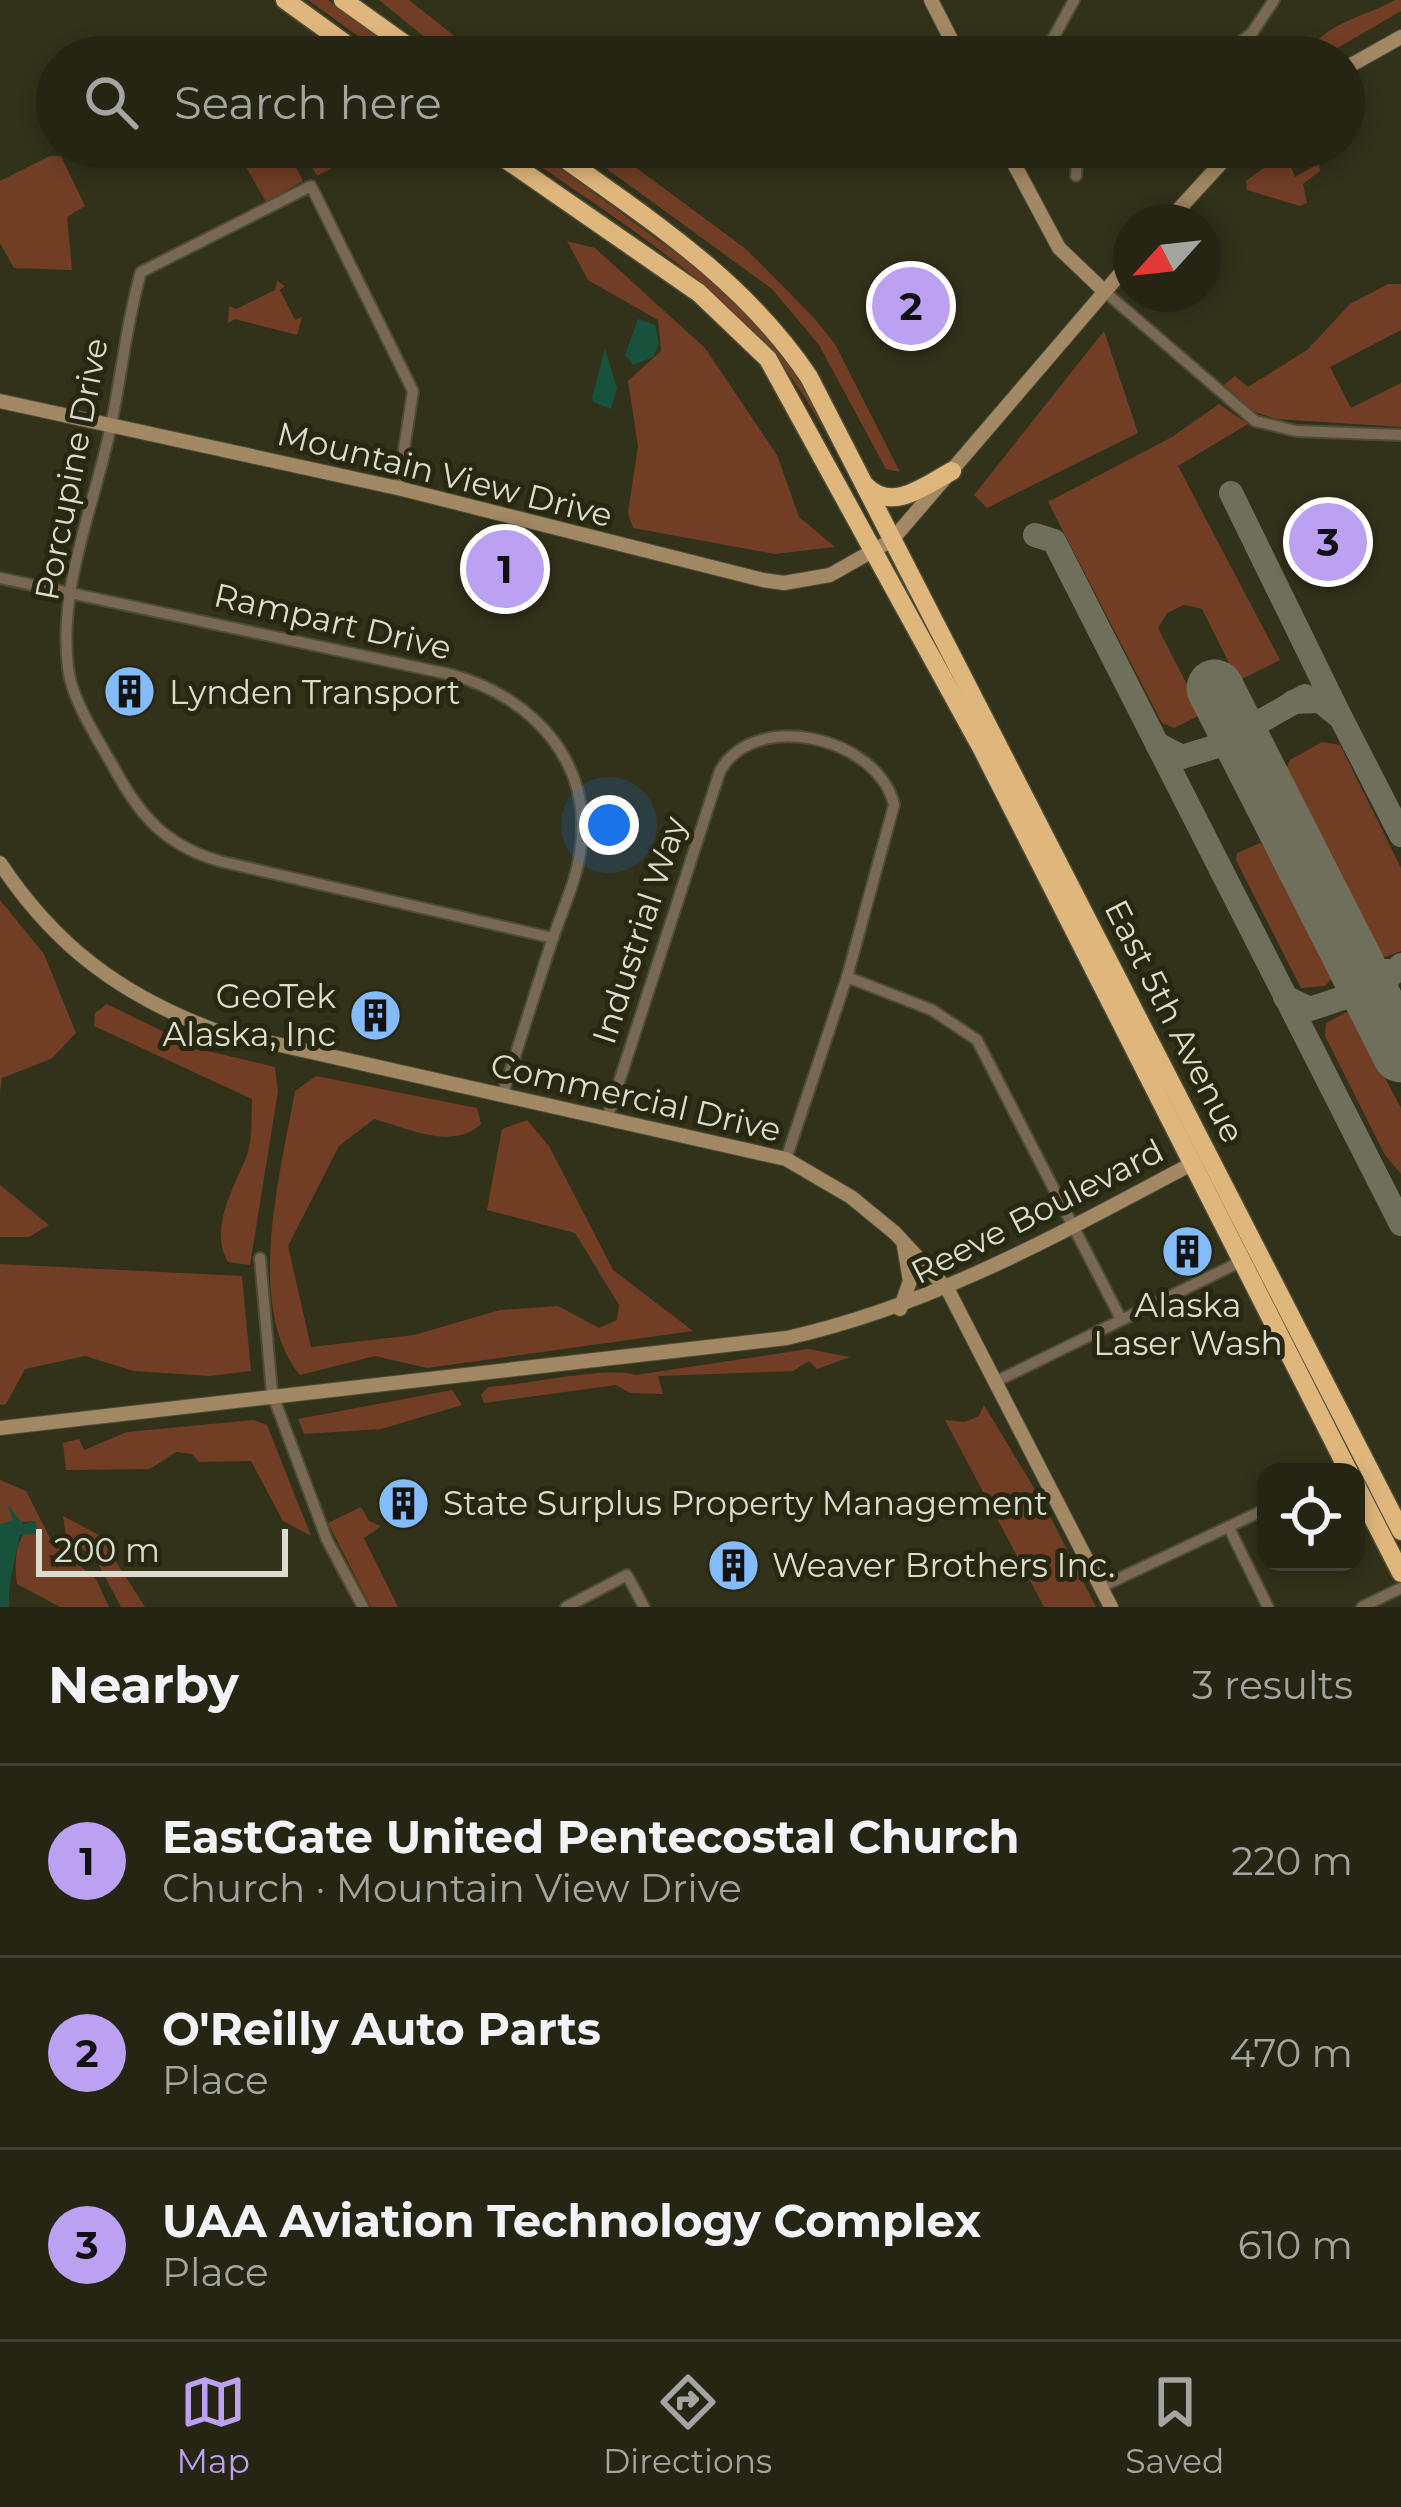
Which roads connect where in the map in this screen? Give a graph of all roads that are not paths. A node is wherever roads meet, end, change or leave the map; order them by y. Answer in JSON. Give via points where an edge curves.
{"nodes":[{"id":1,"x":285,"y":0,"type":"edge"},
{"id":2,"x":345,"y":0,"type":"edge"},
{"id":3,"x":931,"y":0,"type":"edge"},
{"id":4,"x":1074,"y":0,"type":"edge"},
{"id":5,"x":1274,"y":0,"type":"edge"},
{"id":6,"x":335,"y":36,"type":"edge"},
{"id":7,"x":394,"y":36,"type":"edge"},
{"id":8,"x":949,"y":36,"type":"edge"},
{"id":9,"x":1054,"y":36,"type":"edge"},
{"id":10,"x":1248,"y":36,"type":"edge"},
{"id":11,"x":1401,"y":37,"type":"edge"},
{"id":12,"x":1365,"y":57,"type":"edge"},
{"id":13,"x":517,"y":168,"type":"edge"},
{"id":14,"x":577,"y":168,"type":"edge"},
{"id":15,"x":1016,"y":168,"type":"edge"},
{"id":16,"x":1077,"y":168,"type":"edge"},
{"id":17,"x":1217,"y":168,"type":"edge"},
{"id":18,"x":1076,"y":176,"type":"dead end"},
{"id":19,"x":1184,"y":204,"type":"edge"},
{"id":20,"x":1113,"y":281,"type":"edge"},
{"id":21,"x":1104,"y":291,"type":"junction"},
{"id":22,"x":0,"y":400,"type":"edge"},
{"id":23,"x":111,"y":425,"type":"junction"},
{"id":24,"x":1401,"y":435,"type":"edge"},
{"id":25,"x":952,"y":471,"type":"junction"},
{"id":26,"x":864,"y":483,"type":"junction"},
{"id":27,"x":398,"y":488,"type":"junction"},
{"id":28,"x":892,"y":540,"type":"junction"},
{"id":29,"x":873,"y":553,"type":"junction"},
{"id":30,"x":0,"y":578,"type":"edge"},
{"id":31,"x":69,"y":590,"type":"junction"},
{"id":32,"x":0,"y":863,"type":"edge"},
{"id":33,"x":553,"y":938,"type":"junction"},
{"id":34,"x":847,"y":977,"type":"junction"},
{"id":35,"x":503,"y":1093,"type":"junction"},
{"id":36,"x":608,"y":1116,"type":"junction"},
{"id":37,"x":1201,"y":1159,"type":"junction"},
{"id":38,"x":786,"y":1160,"type":"junction"},
{"id":39,"x":1074,"y":1225,"type":"junction"},
{"id":40,"x":903,"y":1241,"type":"junction"},
{"id":41,"x":260,"y":1258,"type":"dead end"},
{"id":42,"x":1242,"y":1261,"type":"junction"},
{"id":43,"x":948,"y":1290,"type":"junction"},
{"id":44,"x":899,"y":1309,"type":"junction"},
{"id":45,"x":1121,"y":1319,"type":"junction"},
{"id":46,"x":998,"y":1380,"type":"junction"},
{"id":47,"x":272,"y":1393,"type":"junction"},
{"id":48,"x":0,"y":1428,"type":"edge"},
{"id":49,"x":1342,"y":1463,"type":"edge"},
{"id":50,"x":1365,"y":1507,"type":"edge"},
{"id":51,"x":1257,"y":1514,"type":"edge"},
{"id":52,"x":1228,"y":1528,"type":"junction"},
{"id":53,"x":1401,"y":1531,"type":"edge"},
{"id":54,"x":1401,"y":1573,"type":"edge"},
{"id":55,"x":1101,"y":1587,"type":"junction"},
{"id":56,"x":1401,"y":1588,"type":"edge"},
{"id":57,"x":363,"y":1607,"type":"edge"},
{"id":58,"x":566,"y":1607,"type":"edge"},
{"id":59,"x":644,"y":1607,"type":"edge"},
{"id":60,"x":1111,"y":1607,"type":"edge"},
{"id":61,"x":1268,"y":1607,"type":"edge"},
{"id":62,"x":1362,"y":1607,"type":"edge"}],
"edges":[{"from":1,"to":6,"type":"highway"},
{"from":2,"to":7,"type":"highway"},
{"from":3,"to":8,"type":"street"},
{"from":4,"to":9,"type":"street"},
{"from":5,"to":10,"type":"street"},
{"from":11,"to":12,"type":"street"},
{"from":13,"to":29,"type":"highway","name":"East 5th Avenue","via":[[738,326],[798,407]]},
{"from":14,"to":26,"type":"highway","name":"East 5th Avenue","via":[[754,305],[809,377]]},
{"from":15,"to":21,"type":"street","via":[[1059,248]]},
{"from":16,"to":18,"type":"street"},
{"from":17,"to":19,"type":"street"},
{"from":20,"to":21,"type":"street","name":"Mountain View Drive"},
{"from":21,"to":24,"type":"street","via":[[1256,421],[1296,431]]},
{"from":21,"to":25,"type":"street","name":"Mountain View Drive"},
{"from":22,"to":23,"type":"street","name":"Mountain View Drive"},
{"from":23,"to":27,"type":"street","name":"Mountain View Drive"},
{"from":23,"to":27,"type":"street","name":"Porcupine Drive","via":[[141,272],[311,186],[413,391]]},
{"from":23,"to":31,"type":"street","name":"Porcupine Drive"},
{"from":25,"to":26,"type":"highway","via":[[900,497],[880,497]]},
{"from":25,"to":28,"type":"street","name":"Mountain View Drive"},
{"from":26,"to":28,"type":"highway","name":"East 5th Avenue"},
{"from":27,"to":29,"type":"street","name":"Mountain View Drive","via":[[763,580],[810,581]]},
{"from":28,"to":29,"type":"street","name":"Mountain View Drive"},
{"from":28,"to":37,"type":"highway","name":"East 5th Avenue"},
{"from":29,"to":37,"type":"highway","name":"East 5th Avenue"},
{"from":30,"to":31,"type":"street","name":"Rampart Drive"},
{"from":31,"to":33,"type":"street","name":"Porcupine Drive","via":[[68,671],[123,784],[160,834],[219,861]]},
{"from":31,"to":33,"type":"street","name":"Rampart Drive","via":[[452,675],[518,703],[553,736],[581,809],[580,856]]},
{"from":32,"to":35,"type":"street","name":"Commercial Drive","via":[[66,946],[163,1010],[214,1030]]},
{"from":33,"to":35,"type":"street","name":"Rampart Drive"},
{"from":34,"to":36,"type":"street","name":"Industrial Way","via":[[893,815],[887,784],[868,760],[776,736],[748,742],[725,762]]},
{"from":34,"to":38,"type":"street"},
{"from":34,"to":39,"type":"street","via":[[932,1010],[977,1040]]},
{"from":35,"to":36,"type":"street","name":"Commercial Drive"},
{"from":36,"to":38,"type":"street","name":"Commercial Drive"},
{"from":37,"to":39,"type":"street","name":"Reeve Boulevard"},
{"from":37,"to":42,"type":"highway","name":"East 5th Avenue"},
{"from":37,"to":53,"type":"highway","name":"East 5th Avenue"},
{"from":38,"to":40,"type":"street","name":"Commercial Drive"},
{"from":39,"to":43,"type":"street","name":"Reeve Boulevard"},
{"from":39,"to":45,"type":"street"},
{"from":40,"to":43,"type":"street","name":"Commercial Drive"},
{"from":40,"to":44,"type":"street","via":[[911,1271]]},
{"from":41,"to":47,"type":"street"},
{"from":42,"to":45,"type":"street"},
{"from":42,"to":49,"type":"highway","name":"East 5th Avenue"},
{"from":43,"to":44,"type":"street","name":"Reeve Boulevard"},
{"from":43,"to":46,"type":"street","name":"Commercial Drive"},
{"from":44,"to":47,"type":"street","name":"Reeve Boulevard","via":[[787,1337]]},
{"from":45,"to":46,"type":"street"},
{"from":46,"to":55,"type":"street","name":"Commercial Drive"},
{"from":47,"to":48,"type":"street","name":"Reeve Boulevard"},
{"from":47,"to":57,"type":"street","via":[[327,1540]]},
{"from":50,"to":54,"type":"highway","name":"East 5th Avenue"},
{"from":51,"to":52,"type":"street"},
{"from":52,"to":55,"type":"street"},
{"from":52,"to":61,"type":"street"},
{"from":55,"to":60,"type":"street","name":"Commercial Drive"},
{"from":56,"to":62,"type":"street"},
{"from":58,"to":59,"type":"street","via":[[628,1575]]}]}
